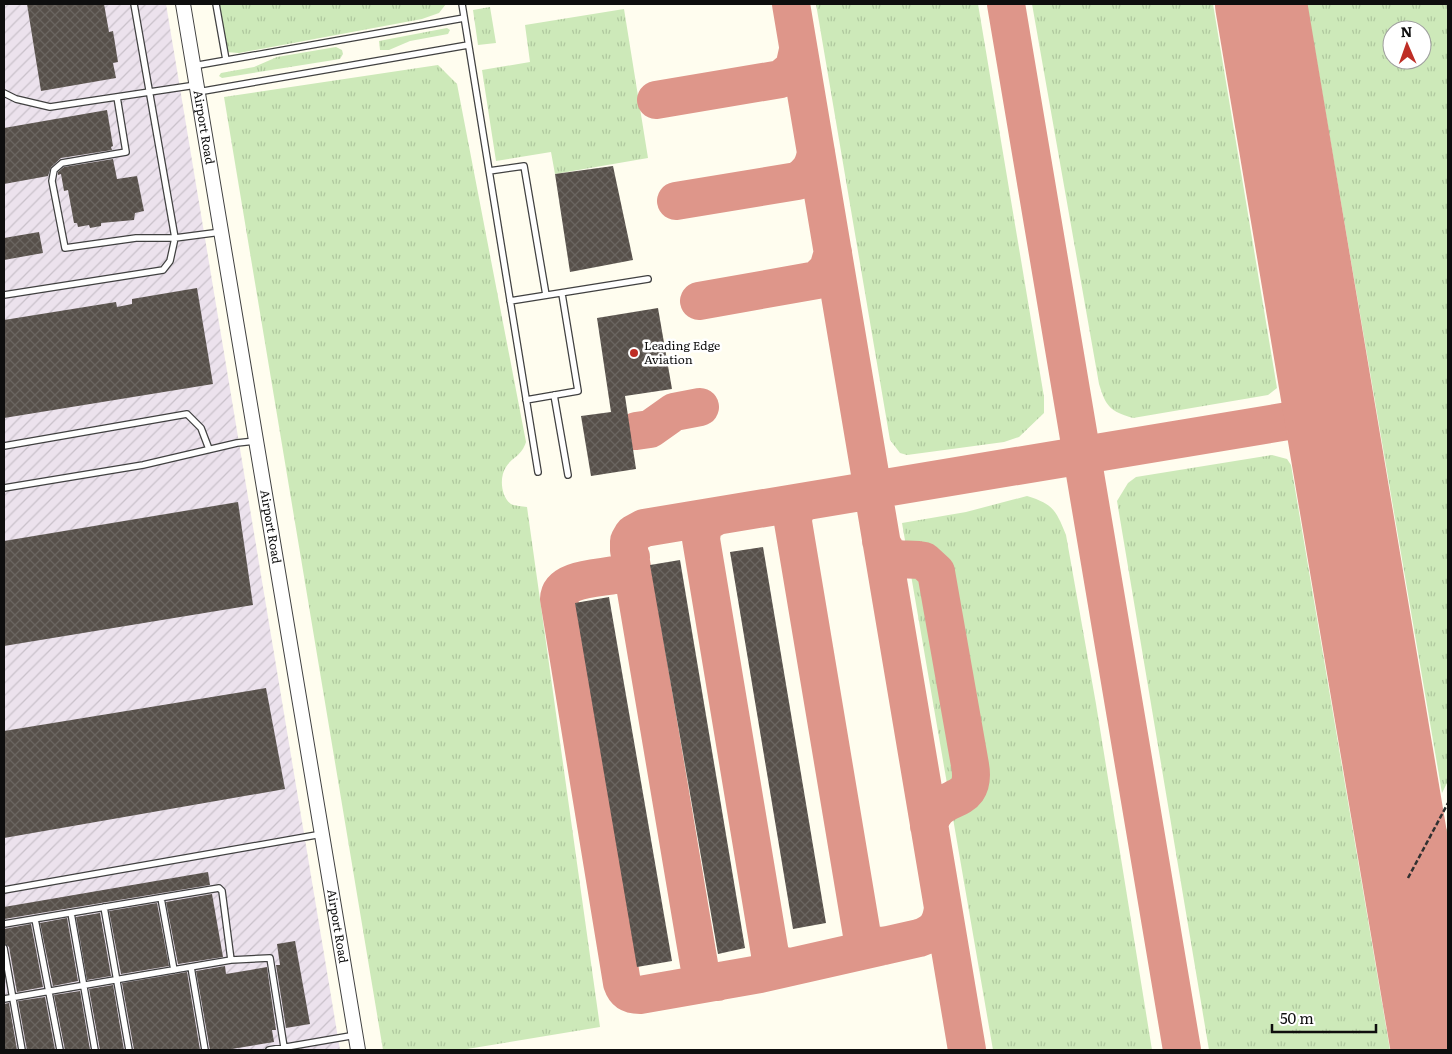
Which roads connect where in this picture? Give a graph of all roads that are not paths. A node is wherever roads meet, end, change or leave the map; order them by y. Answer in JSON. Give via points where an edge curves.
{"nodes":[{"id":1,"x":134,"y":4,"type":"edge"},
{"id":2,"x":182,"y":4,"type":"edge"},
{"id":3,"x":216,"y":4,"type":"edge"},
{"id":4,"x":462,"y":4,"type":"edge"},
{"id":5,"x":464,"y":18,"type":"junction"},
{"id":6,"x":468,"y":45,"type":"junction"},
{"id":7,"x":226,"y":60,"type":"junction"},
{"id":8,"x":193,"y":66,"type":"junction"},
{"id":9,"x":197,"y":89,"type":"junction"},
{"id":10,"x":149,"y":92,"type":"junction"},
{"id":11,"x":4,"y":93,"type":"edge"},
{"id":12,"x":117,"y":97,"type":"junction"},
{"id":13,"x":489,"y":171,"type":"junction"},
{"id":14,"x":221,"y":232,"type":"junction"},
{"id":15,"x":175,"y":238,"type":"junction"},
{"id":16,"x":648,"y":279,"type":"dead end"},
{"id":17,"x":562,"y":294,"type":"junction"},
{"id":18,"x":4,"y":295,"type":"edge"},
{"id":19,"x":546,"y":295,"type":"junction"},
{"id":20,"x":510,"y":301,"type":"junction"},
{"id":21,"x":554,"y":395,"type":"junction"},
{"id":22,"x":526,"y":400,"type":"junction"},
{"id":23,"x":256,"y":441,"type":"junction"},
{"id":24,"x":4,"y":446,"type":"edge"},
{"id":25,"x":210,"y":449,"type":"junction"},
{"id":26,"x":538,"y":472,"type":"dead end"},
{"id":27,"x":568,"y":476,"type":"dead end"},
{"id":28,"x":4,"y":488,"type":"edge"},
{"id":29,"x":322,"y":834,"type":"junction"},
{"id":30,"x":4,"y":890,"type":"edge"},
{"id":31,"x":161,"y":898,"type":"junction"},
{"id":32,"x":104,"y":907,"type":"junction"},
{"id":33,"x":70,"y":913,"type":"junction"},
{"id":34,"x":35,"y":919,"type":"junction"},
{"id":35,"x":4,"y":924,"type":"edge"},
{"id":36,"x":4,"y":948,"type":"edge"},
{"id":37,"x":231,"y":960,"type":"junction"},
{"id":38,"x":191,"y":967,"type":"junction"},
{"id":39,"x":174,"y":970,"type":"junction"},
{"id":40,"x":116,"y":980,"type":"junction"},
{"id":41,"x":83,"y":986,"type":"junction"},
{"id":42,"x":49,"y":991,"type":"junction"},
{"id":43,"x":12,"y":998,"type":"junction"},
{"id":44,"x":4,"y":999,"type":"edge"},
{"id":45,"x":356,"y":1035,"type":"junction"},
{"id":46,"x":284,"y":1047,"type":"junction"},
{"id":47,"x":22,"y":1050,"type":"edge"},
{"id":48,"x":60,"y":1050,"type":"edge"},
{"id":49,"x":95,"y":1050,"type":"edge"},
{"id":50,"x":129,"y":1050,"type":"edge"},
{"id":51,"x":205,"y":1050,"type":"edge"},
{"id":52,"x":269,"y":1050,"type":"edge"},
{"id":53,"x":358,"y":1050,"type":"edge"}],
"edges":[{"from":1,"to":10,"type":"lane"},
{"from":2,"to":8,"type":"street","name":"Airport Road"},
{"from":3,"to":7,"type":"lane"},
{"from":4,"to":5,"type":"lane"},
{"from":5,"to":6,"type":"lane"},
{"from":5,"to":7,"type":"lane"},
{"from":6,"to":9,"type":"lane"},
{"from":6,"to":13,"type":"lane"},
{"from":7,"to":8,"type":"lane"},
{"from":8,"to":9,"type":"street","name":"Airport Road"},
{"from":9,"to":10,"type":"lane"},
{"from":9,"to":14,"type":"street","name":"Airport Road"},
{"from":10,"to":12,"type":"lane"},
{"from":10,"to":15,"type":"lane"},
{"from":11,"to":12,"type":"lane","via":[[50,107]]},
{"from":12,"to":15,"type":"lane","via":[[126,152],[62,163],[54,170],[52,181],[65,248],[136,238]]},
{"from":13,"to":19,"type":"lane","via":[[524,166]]},
{"from":13,"to":20,"type":"lane"},
{"from":14,"to":15,"type":"lane"},
{"from":14,"to":23,"type":"street","name":"Airport Road"},
{"from":15,"to":18,"type":"lane","via":[[170,261],[163,270]]},
{"from":16,"to":17,"type":"lane"},
{"from":17,"to":19,"type":"lane"},
{"from":17,"to":21,"type":"lane","via":[[578,391]]},
{"from":19,"to":20,"type":"lane"},
{"from":20,"to":22,"type":"lane"},
{"from":21,"to":22,"type":"lane"},
{"from":21,"to":27,"type":"lane"},
{"from":22,"to":26,"type":"lane"},
{"from":23,"to":25,"type":"lane"},
{"from":23,"to":29,"type":"street","name":"Airport Road"},
{"from":24,"to":25,"type":"lane","via":[[187,414],[201,428]]},
{"from":25,"to":28,"type":"lane"},
{"from":29,"to":30,"type":"lane"},
{"from":29,"to":45,"type":"street","name":"Airport Road"},
{"from":31,"to":32,"type":"lane"},
{"from":31,"to":37,"type":"lane","via":[[219,888]]},
{"from":31,"to":39,"type":"lane"},
{"from":32,"to":33,"type":"lane"},
{"from":32,"to":40,"type":"lane"},
{"from":33,"to":34,"type":"lane"},
{"from":33,"to":41,"type":"lane"},
{"from":34,"to":35,"type":"lane"},
{"from":34,"to":42,"type":"lane"},
{"from":36,"to":43,"type":"lane"},
{"from":37,"to":38,"type":"lane"},
{"from":37,"to":46,"type":"lane","via":[[270,958]]},
{"from":38,"to":39,"type":"lane"},
{"from":38,"to":51,"type":"lane"},
{"from":39,"to":40,"type":"lane"},
{"from":40,"to":41,"type":"lane"},
{"from":40,"to":50,"type":"lane"},
{"from":41,"to":42,"type":"lane"},
{"from":41,"to":49,"type":"lane"},
{"from":42,"to":43,"type":"lane"},
{"from":42,"to":48,"type":"lane"},
{"from":43,"to":44,"type":"lane"},
{"from":43,"to":47,"type":"lane"},
{"from":45,"to":46,"type":"lane"},
{"from":45,"to":53,"type":"street","name":"Airport Road"},
{"from":46,"to":52,"type":"lane"}]}
